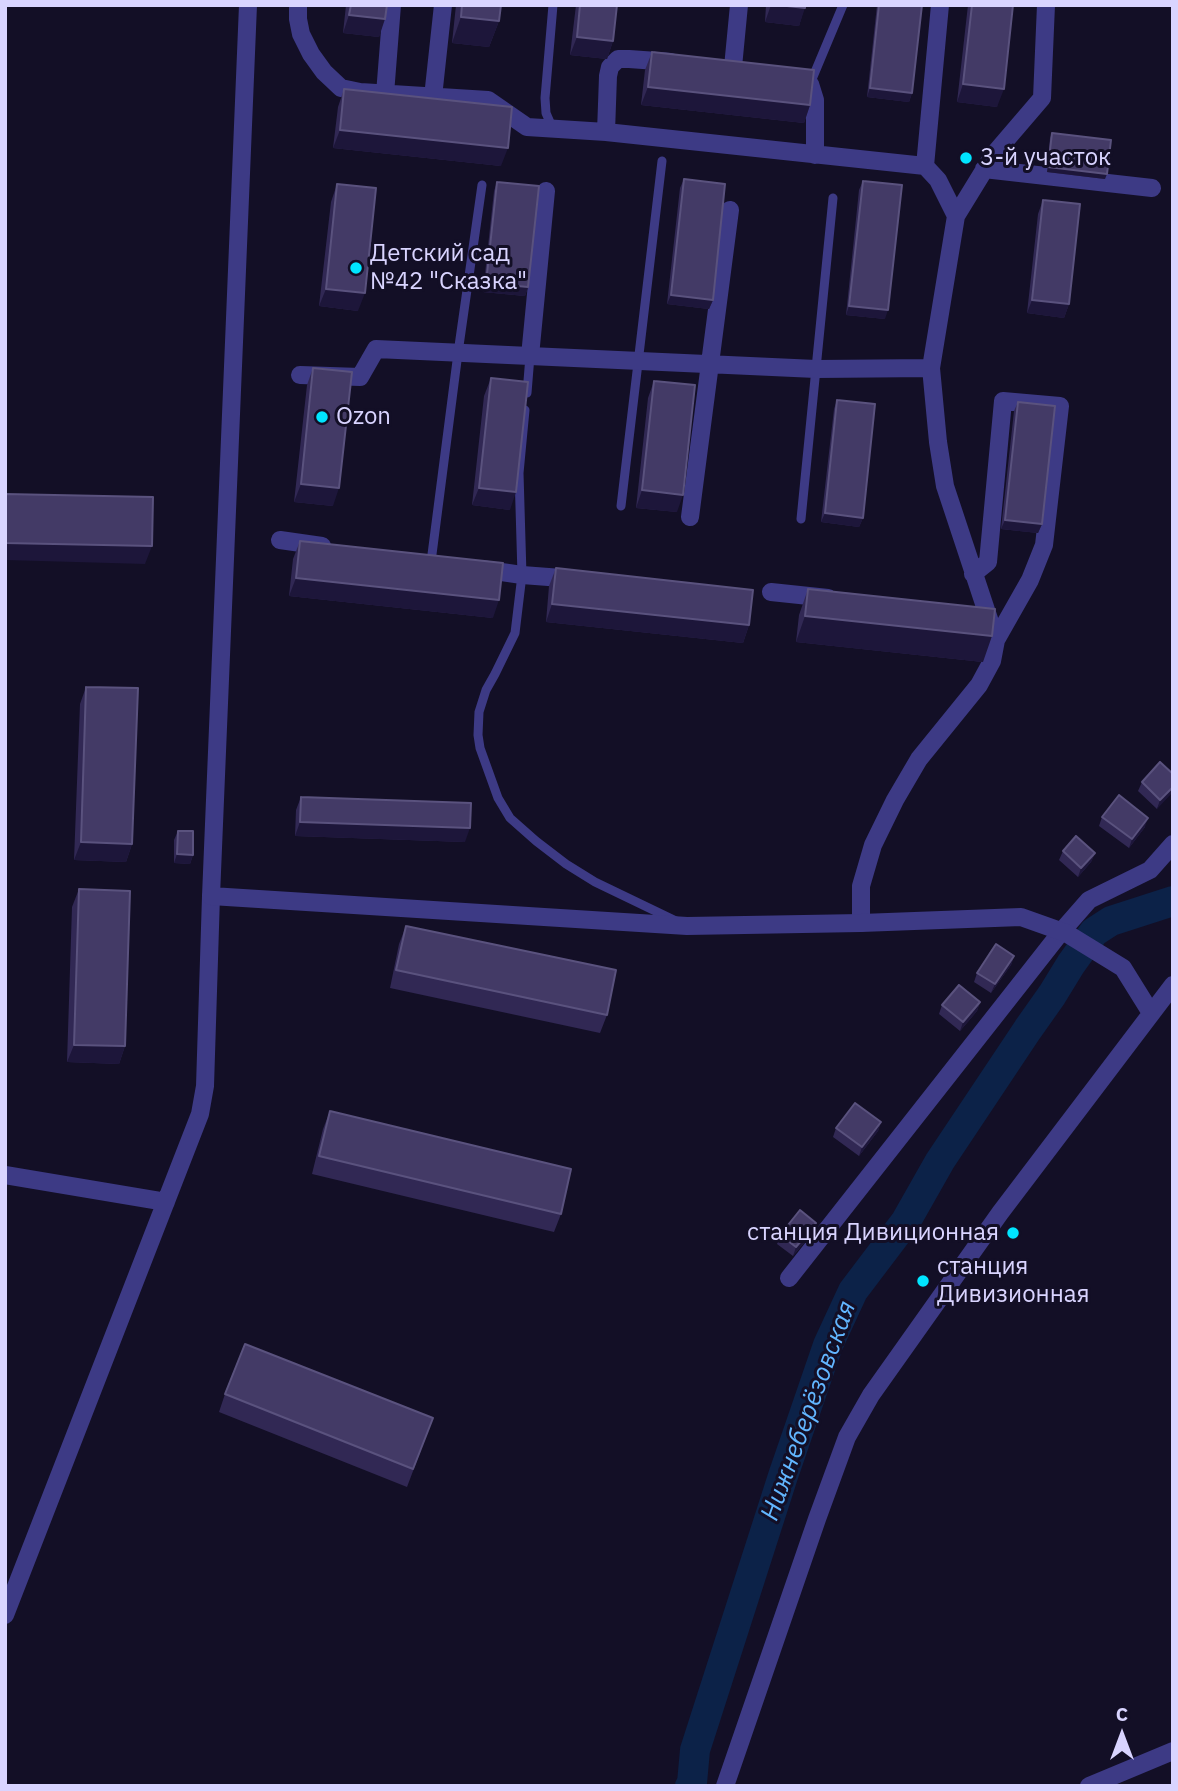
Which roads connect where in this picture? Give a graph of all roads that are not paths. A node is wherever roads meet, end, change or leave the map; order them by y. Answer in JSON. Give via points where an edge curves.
{"nodes":[{"id":1,"x":248,"y":5,"type":"edge"},
{"id":2,"x":298,"y":5,"type":"edge"},
{"id":3,"x":392,"y":5,"type":"edge"},
{"id":4,"x":443,"y":5,"type":"edge"},
{"id":5,"x":553,"y":5,"type":"edge"},
{"id":6,"x":739,"y":5,"type":"edge"},
{"id":7,"x":843,"y":5,"type":"edge"},
{"id":8,"x":940,"y":5,"type":"edge"},
{"id":9,"x":1046,"y":5,"type":"edge"},
{"id":10,"x":694,"y":64,"type":"edge"},
{"id":11,"x":755,"y":70,"type":"edge"},
{"id":12,"x":783,"y":74,"type":"edge"},
{"id":13,"x":810,"y":84,"type":"junction"},
{"id":14,"x":386,"y":94,"type":"junction"},
{"id":15,"x":433,"y":97,"type":"junction"},
{"id":16,"x":552,"y":127,"type":"junction"},
{"id":17,"x":606,"y":132,"type":"junction"},
{"id":18,"x":815,"y":155,"type":"junction"},
{"id":19,"x":662,"y":160,"type":"dead end"},
{"id":20,"x":925,"y":166,"type":"junction"},
{"id":21,"x":984,"y":169,"type":"junction"},
{"id":22,"x":482,"y":185,"type":"dead end"},
{"id":23,"x":1152,"y":188,"type":"dead end"},
{"id":24,"x":546,"y":191,"type":"dead end"},
{"id":25,"x":833,"y":198,"type":"dead end"},
{"id":26,"x":730,"y":210,"type":"dead end"},
{"id":27,"x":956,"y":216,"type":"junction"},
{"id":28,"x":458,"y":353,"type":"junction"},
{"id":29,"x":530,"y":356,"type":"junction"},
{"id":30,"x":638,"y":361,"type":"junction"},
{"id":31,"x":710,"y":365,"type":"junction"},
{"id":32,"x":931,"y":368,"type":"junction"},
{"id":33,"x":816,"y":369,"type":"junction"},
{"id":34,"x":300,"y":375,"type":"dead end"},
{"id":35,"x":621,"y":506,"type":"dead end"},
{"id":36,"x":690,"y":517,"type":"dead end"},
{"id":37,"x":801,"y":519,"type":"dead end"},
{"id":38,"x":280,"y":540,"type":"dead end"},
{"id":39,"x":335,"y":548,"type":"edge"},
{"id":40,"x":430,"y":562,"type":"edge"},
{"id":41,"x":470,"y":568,"type":"edge"},
{"id":42,"x":974,"y":574,"type":"junction"},
{"id":43,"x":522,"y":575,"type":"junction"},
{"id":44,"x":591,"y":580,"type":"edge"},
{"id":45,"x":771,"y":592,"type":"dead end"},
{"id":46,"x":839,"y":599,"type":"edge"},
{"id":47,"x":996,"y":639,"type":"junction"},
{"id":48,"x":1173,"y":844,"type":"edge"},
{"id":49,"x":211,"y":896,"type":"junction"},
{"id":50,"x":861,"y":923,"type":"junction"},
{"id":51,"x":687,"y":926,"type":"junction"},
{"id":52,"x":1061,"y":932,"type":"junction"},
{"id":53,"x":1173,"y":985,"type":"edge"},
{"id":54,"x":1151,"y":1013,"type":"junction"},
{"id":55,"x":5,"y":1175,"type":"edge"},
{"id":56,"x":166,"y":1202,"type":"junction"},
{"id":57,"x":789,"y":1278,"type":"dead end"},
{"id":58,"x":5,"y":1615,"type":"edge"},
{"id":59,"x":1173,"y":1751,"type":"edge"},
{"id":60,"x":725,"y":1786,"type":"edge"},
{"id":61,"x":1089,"y":1786,"type":"edge"}],
"edges":[{"from":1,"to":49,"type":"street"},
{"from":2,"to":14,"type":"street","via":[[302,34],[324,72],[341,88]]},
{"from":3,"to":14,"type":"street"},
{"from":4,"to":15,"type":"street"},
{"from":5,"to":16,"type":"lane","via":[[545,98]]},
{"from":6,"to":11,"type":"street","via":[[726,66]]},
{"from":7,"to":13,"type":"lane"},
{"from":8,"to":20,"type":"street"},
{"from":9,"to":21,"type":"street","via":[[1042,99]]},
{"from":10,"to":17,"type":"street","via":[[618,59],[608,76]]},
{"from":12,"to":13,"type":"street"},
{"from":13,"to":18,"type":"street","via":[[816,100]]},
{"from":14,"to":15,"type":"street"},
{"from":15,"to":16,"type":"street","via":[[488,100],[527,127]]},
{"from":16,"to":17,"type":"street"},
{"from":17,"to":18,"type":"street"},
{"from":18,"to":20,"type":"street"},
{"from":19,"to":30,"type":"lane"},
{"from":20,"to":27,"type":"street","via":[[938,180]]},
{"from":21,"to":23,"type":"street"},
{"from":21,"to":27,"type":"street"},
{"from":22,"to":28,"type":"lane"},
{"from":24,"to":29,"type":"street"},
{"from":25,"to":33,"type":"lane"},
{"from":26,"to":31,"type":"street"},
{"from":27,"to":32,"type":"street"},
{"from":28,"to":29,"type":"street"},
{"from":28,"to":34,"type":"street","via":[[376,349],[360,377]]},
{"from":28,"to":40,"type":"lane"},
{"from":29,"to":30,"type":"street"},
{"from":29,"to":43,"type":"lane","via":[[519,473]]},
{"from":30,"to":31,"type":"street"},
{"from":30,"to":35,"type":"lane"},
{"from":31,"to":33,"type":"street"},
{"from":31,"to":36,"type":"street"},
{"from":32,"to":33,"type":"street"},
{"from":32,"to":42,"type":"street","via":[[941,469]]},
{"from":33,"to":37,"type":"lane"},
{"from":38,"to":39,"type":"street"},
{"from":41,"to":43,"type":"street"},
{"from":42,"to":47,"type":"street","via":[[982,615]]},
{"from":42,"to":47,"type":"street","via":[[988,562],[1003,401],[1060,406],[1044,545]]},
{"from":43,"to":44,"type":"street"},
{"from":43,"to":51,"type":"lane","via":[[515,633],[479,712],[480,748],[498,798],[510,818],[566,864]]},
{"from":45,"to":46,"type":"street"},
{"from":47,"to":50,"type":"street","via":[[988,671],[919,759],[873,845],[861,886]]},
{"from":48,"to":52,"type":"street","via":[[1150,870],[1089,900]]},
{"from":49,"to":51,"type":"street"},
{"from":49,"to":56,"type":"street","via":[[205,1086],[200,1114]]},
{"from":50,"to":51,"type":"street"},
{"from":50,"to":52,"type":"street","via":[[1021,917]]},
{"from":52,"to":54,"type":"street","via":[[1123,968]]},
{"from":52,"to":57,"type":"street"},
{"from":53,"to":54,"type":"street"},
{"from":54,"to":60,"type":"street","via":[[1000,1213],[871,1395],[847,1437]]},
{"from":55,"to":56,"type":"street"},
{"from":56,"to":58,"type":"street"},
{"from":59,"to":61,"type":"street"}]}
